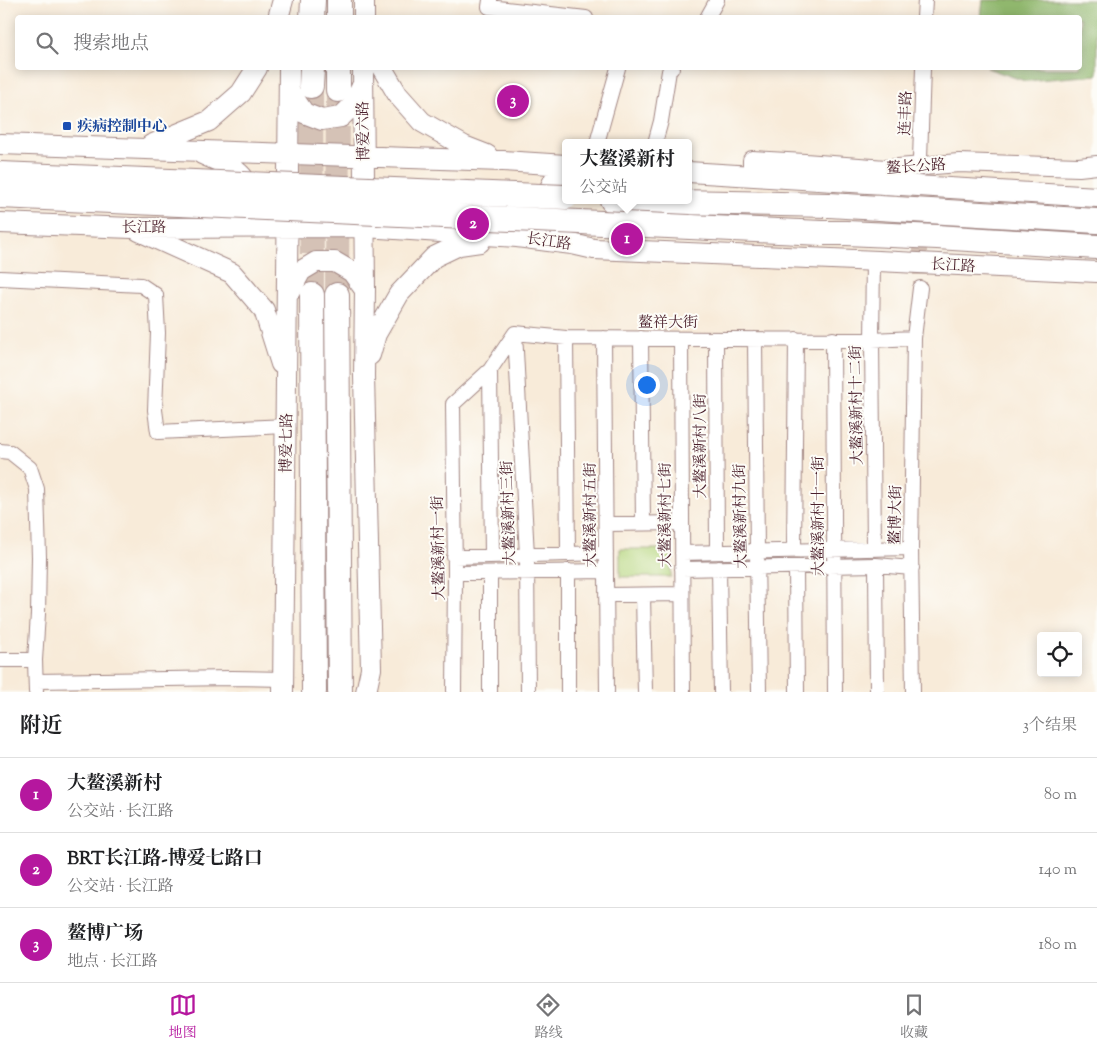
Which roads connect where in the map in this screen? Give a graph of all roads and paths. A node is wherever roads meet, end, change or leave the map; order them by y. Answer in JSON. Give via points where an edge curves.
{"nodes":[{"id":1,"x":283,"y":0,"type":"edge"},
{"id":2,"x":288,"y":0,"type":"edge"},
{"id":3,"x":313,"y":0,"type":"edge"},
{"id":4,"x":339,"y":0,"type":"edge"},
{"id":5,"x":490,"y":0,"type":"edge"},
{"id":6,"x":717,"y":0,"type":"edge"},
{"id":7,"x":925,"y":0,"type":"edge"},
{"id":8,"x":279,"y":15,"type":"edge"},
{"id":9,"x":288,"y":15,"type":"edge"},
{"id":10,"x":312,"y":15,"type":"edge"},
{"id":11,"x":339,"y":15,"type":"edge"},
{"id":12,"x":560,"y":15,"type":"edge"},
{"id":13,"x":709,"y":15,"type":"edge"},
{"id":14,"x":924,"y":15,"type":"edge"},
{"id":15,"x":256,"y":70,"type":"edge"},
{"id":16,"x":291,"y":70,"type":"edge"},
{"id":17,"x":383,"y":70,"type":"edge"},
{"id":18,"x":617,"y":70,"type":"edge"},
{"id":19,"x":670,"y":70,"type":"edge"},
{"id":20,"x":923,"y":70,"type":"edge"},
{"id":21,"x":362,"y":77,"type":"edge"},
{"id":22,"x":304,"y":81,"type":"edge"},
{"id":23,"x":598,"y":139,"type":"edge"},
{"id":24,"x":656,"y":139,"type":"edge"},
{"id":25,"x":0,"y":144,"type":"edge"},
{"id":26,"x":144,"y":148,"type":"junction"},
{"id":27,"x":191,"y":150,"type":"junction"},
{"id":28,"x":289,"y":153,"type":"junction"},
{"id":29,"x":364,"y":156,"type":"junction"},
{"id":30,"x":920,"y":159,"type":"dead end"},
{"id":31,"x":503,"y":161,"type":"junction"},
{"id":32,"x":562,"y":165,"type":"edge"},
{"id":33,"x":1097,"y":165,"type":"edge"},
{"id":34,"x":692,"y":172,"type":"edge"},
{"id":35,"x":0,"y":174,"type":"edge"},
{"id":36,"x":562,"y":174,"type":"edge"},
{"id":37,"x":752,"y":176,"type":"junction"},
{"id":38,"x":1041,"y":194,"type":"junction"},
{"id":39,"x":0,"y":196,"type":"edge"},
{"id":40,"x":562,"y":197,"type":"edge"},
{"id":41,"x":1097,"y":197,"type":"edge"},
{"id":42,"x":692,"y":203,"type":"edge"},
{"id":43,"x":925,"y":211,"type":"junction"},
{"id":44,"x":1097,"y":221,"type":"edge"},
{"id":45,"x":0,"y":223,"type":"edge"},
{"id":46,"x":288,"y":227,"type":"junction"},
{"id":47,"x":132,"y":228,"type":"junction"},
{"id":48,"x":182,"y":228,"type":"junction"},
{"id":49,"x":365,"y":228,"type":"junction"},
{"id":50,"x":846,"y":233,"type":"junction"},
{"id":51,"x":517,"y":237,"type":"junction"},
{"id":52,"x":572,"y":244,"type":"junction"},
{"id":53,"x":1097,"y":247,"type":"edge"},
{"id":54,"x":873,"y":261,"type":"junction"},
{"id":55,"x":960,"y":265,"type":"junction"},
{"id":56,"x":1097,"y":272,"type":"edge"},
{"id":57,"x":0,"y":278,"type":"edge"},
{"id":58,"x":920,"y":288,"type":"tunnel mouth"},
{"id":59,"x":365,"y":290,"type":"junction"},
{"id":60,"x":312,"y":295,"type":"tunnel mouth"},
{"id":61,"x":337,"y":295,"type":"tunnel mouth"},
{"id":62,"x":288,"y":296,"type":"junction"},
{"id":63,"x":515,"y":333,"type":"junction"},
{"id":64,"x":566,"y":338,"type":"junction"},
{"id":65,"x":604,"y":338,"type":"junction"},
{"id":66,"x":641,"y":338,"type":"junction"},
{"id":67,"x":914,"y":338,"type":"junction"},
{"id":68,"x":681,"y":339,"type":"junction"},
{"id":69,"x":716,"y":339,"type":"junction"},
{"id":70,"x":755,"y":339,"type":"junction"},
{"id":71,"x":796,"y":339,"type":"junction"},
{"id":72,"x":833,"y":339,"type":"junction"},
{"id":73,"x":872,"y":340,"type":"junction"},
{"id":74,"x":490,"y":370,"type":"junction"},
{"id":75,"x":364,"y":376,"type":"junction"},
{"id":76,"x":286,"y":380,"type":"junction"},
{"id":77,"x":286,"y":426,"type":"junction"},
{"id":78,"x":0,"y":451,"type":"edge"},
{"id":79,"x":643,"y":523,"type":"junction"},
{"id":80,"x":682,"y":523,"type":"junction"},
{"id":81,"x":606,"y":524,"type":"junction"},
{"id":82,"x":874,"y":548,"type":"junction"},
{"id":83,"x":911,"y":548,"type":"junction"},
{"id":84,"x":794,"y":550,"type":"junction"},
{"id":85,"x":834,"y":550,"type":"junction"},
{"id":86,"x":717,"y":552,"type":"junction"},
{"id":87,"x":757,"y":552,"type":"junction"},
{"id":88,"x":606,"y":553,"type":"junction"},
{"id":89,"x":682,"y":553,"type":"junction"},
{"id":90,"x":568,"y":554,"type":"junction"},
{"id":91,"x":527,"y":555,"type":"junction"},
{"id":92,"x":492,"y":556,"type":"junction"},
{"id":93,"x":454,"y":557,"type":"junction"},
{"id":94,"x":834,"y":566,"type":"junction"},
{"id":95,"x":876,"y":566,"type":"junction"},
{"id":96,"x":796,"y":567,"type":"junction"},
{"id":97,"x":719,"y":568,"type":"junction"},
{"id":98,"x":757,"y":568,"type":"junction"},
{"id":99,"x":912,"y":568,"type":"junction"},
{"id":100,"x":682,"y":569,"type":"junction"},
{"id":101,"x":606,"y":570,"type":"junction"},
{"id":102,"x":568,"y":571,"type":"junction"},
{"id":103,"x":527,"y":572,"type":"junction"},
{"id":104,"x":455,"y":573,"type":"junction"},
{"id":105,"x":490,"y":573,"type":"junction"},
{"id":106,"x":682,"y":594,"type":"junction"},
{"id":107,"x":606,"y":595,"type":"junction"},
{"id":108,"x":644,"y":595,"type":"junction"},
{"id":109,"x":0,"y":660,"type":"edge"},
{"id":110,"x":35,"y":660,"type":"junction"},
{"id":111,"x":371,"y":669,"type":"junction"},
{"id":112,"x":36,"y":686,"type":"edge"},
{"id":113,"x":284,"y":686,"type":"edge"},
{"id":114,"x":314,"y":692,"type":"edge"},
{"id":115,"x":340,"y":692,"type":"edge"},
{"id":116,"x":366,"y":692,"type":"edge"},
{"id":117,"x":376,"y":692,"type":"edge"},
{"id":118,"x":454,"y":692,"type":"edge"},
{"id":119,"x":490,"y":692,"type":"edge"},
{"id":120,"x":528,"y":692,"type":"edge"},
{"id":121,"x":568,"y":692,"type":"edge"},
{"id":122,"x":607,"y":692,"type":"edge"},
{"id":123,"x":644,"y":692,"type":"edge"},
{"id":124,"x":683,"y":692,"type":"edge"},
{"id":125,"x":721,"y":692,"type":"edge"},
{"id":126,"x":759,"y":692,"type":"edge"},
{"id":127,"x":797,"y":692,"type":"edge"},
{"id":128,"x":836,"y":692,"type":"edge"},
{"id":129,"x":877,"y":692,"type":"edge"},
{"id":130,"x":913,"y":692,"type":"edge"}],
"edges":[{"from":1,"to":8,"type":"main road"},
{"from":2,"to":9,"type":"main road"},
{"from":3,"to":10,"type":"highway"},
{"from":4,"to":11,"type":"highway"},
{"from":5,"to":12,"type":"street","via":[[489,7]]},
{"from":6,"to":13,"type":"street"},
{"from":7,"to":14,"type":"street"},
{"from":15,"to":26,"type":"main road","via":[[241,93],[209,121]]},
{"from":16,"to":22,"type":"main road"},
{"from":17,"to":31,"type":"main road","via":[[398,96],[422,122],[464,146]]},
{"from":18,"to":23,"type":"street"},
{"from":19,"to":24,"type":"street"},
{"from":20,"to":30,"type":"street","name":"连丰路"},
{"from":21,"to":22,"type":"main road","via":[[353,104],[341,117],[322,120],[304,113]]},
{"from":21,"to":29,"type":"main road","name":"博爱六路"},
{"from":22,"to":28,"type":"main road"},
{"from":25,"to":26,"type":"main road"},
{"from":26,"to":27,"type":"main road"},
{"from":27,"to":28,"type":"main road"},
{"from":27,"to":48,"type":"main road","via":[[229,166],[243,176],[249,191],[238,216]]},
{"from":28,"to":29,"type":"main road"},
{"from":28,"to":46,"type":"main road","name":"博爱七路"},
{"from":29,"to":31,"type":"main road"},
{"from":29,"to":49,"type":"main road","name":"博爱六路"},
{"from":31,"to":32,"type":"main road"},
{"from":33,"to":37,"type":"street","name":"鳌长公路","via":[[959,163],[886,169],[752,160]]},
{"from":34,"to":37,"type":"main road"},
{"from":35,"to":40,"type":"highway","bridge":true},
{"from":36,"to":52,"type":"main road","via":[[556,176],[550,188],[548,222]]},
{"from":37,"to":38,"type":"main road"},
{"from":38,"to":41,"type":"main road"},
{"from":38,"to":43,"type":"main road"},
{"from":39,"to":50,"type":"highway","name":"长江路","bridge":true},
{"from":42,"to":43,"type":"highway","via":[[829,205]]},
{"from":43,"to":44,"type":"highway"},
{"from":45,"to":47,"type":"main road","name":"长江路"},
{"from":46,"to":48,"type":"main road","name":"长江路"},
{"from":46,"to":49,"type":"main road","name":"长江路"},
{"from":46,"to":62,"type":"main road","name":"博爱七路"},
{"from":47,"to":48,"type":"main road","name":"长江路"},
{"from":47,"to":76,"type":"main road","via":[[232,273],[264,310]]},
{"from":49,"to":51,"type":"main road","name":"长江路"},
{"from":49,"to":59,"type":"main road"},
{"from":50,"to":53,"type":"highway","name":"长江路"},
{"from":50,"to":55,"type":"main road"},
{"from":51,"to":52,"type":"main road","name":"长江路"},
{"from":51,"to":75,"type":"main road","via":[[459,245],[434,258],[399,294],[376,334]]},
{"from":52,"to":54,"type":"main road","name":"长江路","via":[[594,249]]},
{"from":54,"to":55,"type":"main road","name":"长江路"},
{"from":54,"to":73,"type":"street","name":"大鳌溪新村十二街"},
{"from":55,"to":56,"type":"main road","name":"长江路"},
{"from":57,"to":77,"type":"street","via":[[141,285],[156,295],[155,410],[158,432]]},
{"from":58,"to":67,"type":"street"},
{"from":59,"to":62,"type":"main road","via":[[352,272],[335,262],[316,262],[300,272]]},
{"from":59,"to":75,"type":"main road"},
{"from":60,"to":114,"type":"highway","name":"博爱七路"},
{"from":61,"to":115,"type":"highway"},
{"from":62,"to":76,"type":"main road","name":"博爱七路"},
{"from":63,"to":64,"type":"street","name":"鳌祥大街"},
{"from":63,"to":74,"type":"street"},
{"from":63,"to":91,"type":"street","name":"大鳌溪新村三街"},
{"from":64,"to":65,"type":"street","name":"鳌祥大街"},
{"from":64,"to":90,"type":"street","name":"大鳌溪新村五街"},
{"from":65,"to":66,"type":"street","name":"鳌祥大街"},
{"from":65,"to":81,"type":"street","name":"大鳌溪新村五街"},
{"from":66,"to":68,"type":"street","name":"鳌祥大街"},
{"from":66,"to":79,"type":"street"},
{"from":67,"to":73,"type":"street","name":"鳌祥大街"},
{"from":67,"to":83,"type":"street","name":"鳌博大街"},
{"from":68,"to":69,"type":"street","name":"鳌祥大街"},
{"from":68,"to":80,"type":"street","name":"大鳌溪新村七街"},
{"from":69,"to":70,"type":"street","name":"鳌祥大街"},
{"from":69,"to":86,"type":"street","name":"大鳌溪新村八街"},
{"from":70,"to":71,"type":"street","name":"鳌祥大街"},
{"from":70,"to":87,"type":"street","name":"大鳌溪新村九街"},
{"from":71,"to":72,"type":"street","name":"鳌祥大街"},
{"from":71,"to":84,"type":"street"},
{"from":72,"to":73,"type":"street","name":"鳌祥大街"},
{"from":72,"to":85,"type":"street","name":"大鳌溪新村十一街"},
{"from":73,"to":82,"type":"street","name":"大鳌溪新村十二街"},
{"from":74,"to":92,"type":"street"},
{"from":74,"to":93,"type":"street","name":"大鳌溪新村一街","via":[[454,404]]},
{"from":75,"to":111,"type":"main road"},
{"from":76,"to":77,"type":"main road","name":"博爱七路"},
{"from":77,"to":113,"type":"main road","name":"博爱七路"},
{"from":78,"to":110,"type":"street","via":[[10,452],[30,468],[37,489],[39,557]]},
{"from":79,"to":80,"type":"street"},
{"from":79,"to":81,"type":"street"},
{"from":80,"to":89,"type":"street","name":"大鳌溪新村七街"},
{"from":81,"to":88,"type":"street","name":"大鳌溪新村五街"},
{"from":82,"to":83,"type":"street"},
{"from":82,"to":85,"type":"street"},
{"from":83,"to":99,"type":"street","name":"鳌博大街"},
{"from":84,"to":85,"type":"street"},
{"from":84,"to":87,"type":"street"},
{"from":85,"to":94,"type":"street","name":"大鳌溪新村十一街"},
{"from":86,"to":87,"type":"street"},
{"from":86,"to":89,"type":"street"},
{"from":87,"to":98,"type":"street","name":"大鳌溪新村九街"},
{"from":88,"to":90,"type":"street"},
{"from":88,"to":101,"type":"street","name":"大鳌溪新村五街"},
{"from":89,"to":100,"type":"street","name":"大鳌溪新村七街"},
{"from":90,"to":91,"type":"street"},
{"from":91,"to":92,"type":"street"},
{"from":91,"to":103,"type":"street","name":"大鳌溪新村三街"},
{"from":92,"to":93,"type":"street"},
{"from":93,"to":104,"type":"street","name":"大鳌溪新村一街"},
{"from":94,"to":95,"type":"street"},
{"from":94,"to":96,"type":"street"},
{"from":94,"to":128,"type":"street","name":"大鳌溪新村十一街"},
{"from":95,"to":99,"type":"street"},
{"from":95,"to":129,"type":"street"},
{"from":96,"to":98,"type":"street"},
{"from":96,"to":127,"type":"street"},
{"from":97,"to":98,"type":"street"},
{"from":97,"to":100,"type":"street"},
{"from":97,"to":125,"type":"street"},
{"from":98,"to":126,"type":"street","name":"大鳌溪新村九街"},
{"from":99,"to":130,"type":"street","name":"鳌博大街"},
{"from":100,"to":106,"type":"street","name":"大鳌溪新村七街"},
{"from":101,"to":102,"type":"street"},
{"from":101,"to":107,"type":"street","name":"大鳌溪新村五街"},
{"from":102,"to":103,"type":"street"},
{"from":102,"to":121,"type":"street"},
{"from":103,"to":105,"type":"street"},
{"from":103,"to":120,"type":"street","name":"大鳌溪新村三街"},
{"from":104,"to":105,"type":"street"},
{"from":104,"to":118,"type":"street","name":"大鳌溪新村一街"},
{"from":105,"to":119,"type":"street"},
{"from":106,"to":108,"type":"street"},
{"from":106,"to":124,"type":"street","name":"大鳌溪新村七街"},
{"from":107,"to":108,"type":"street"},
{"from":107,"to":122,"type":"street","name":"大鳌溪新村五街"},
{"from":108,"to":123,"type":"street"},
{"from":109,"to":110,"type":"street"},
{"from":110,"to":112,"type":"street"},
{"from":111,"to":116,"type":"main road"},
{"from":111,"to":117,"type":"street"},
{"from":112,"to":113,"type":"street","via":[[176,679]]}]}
